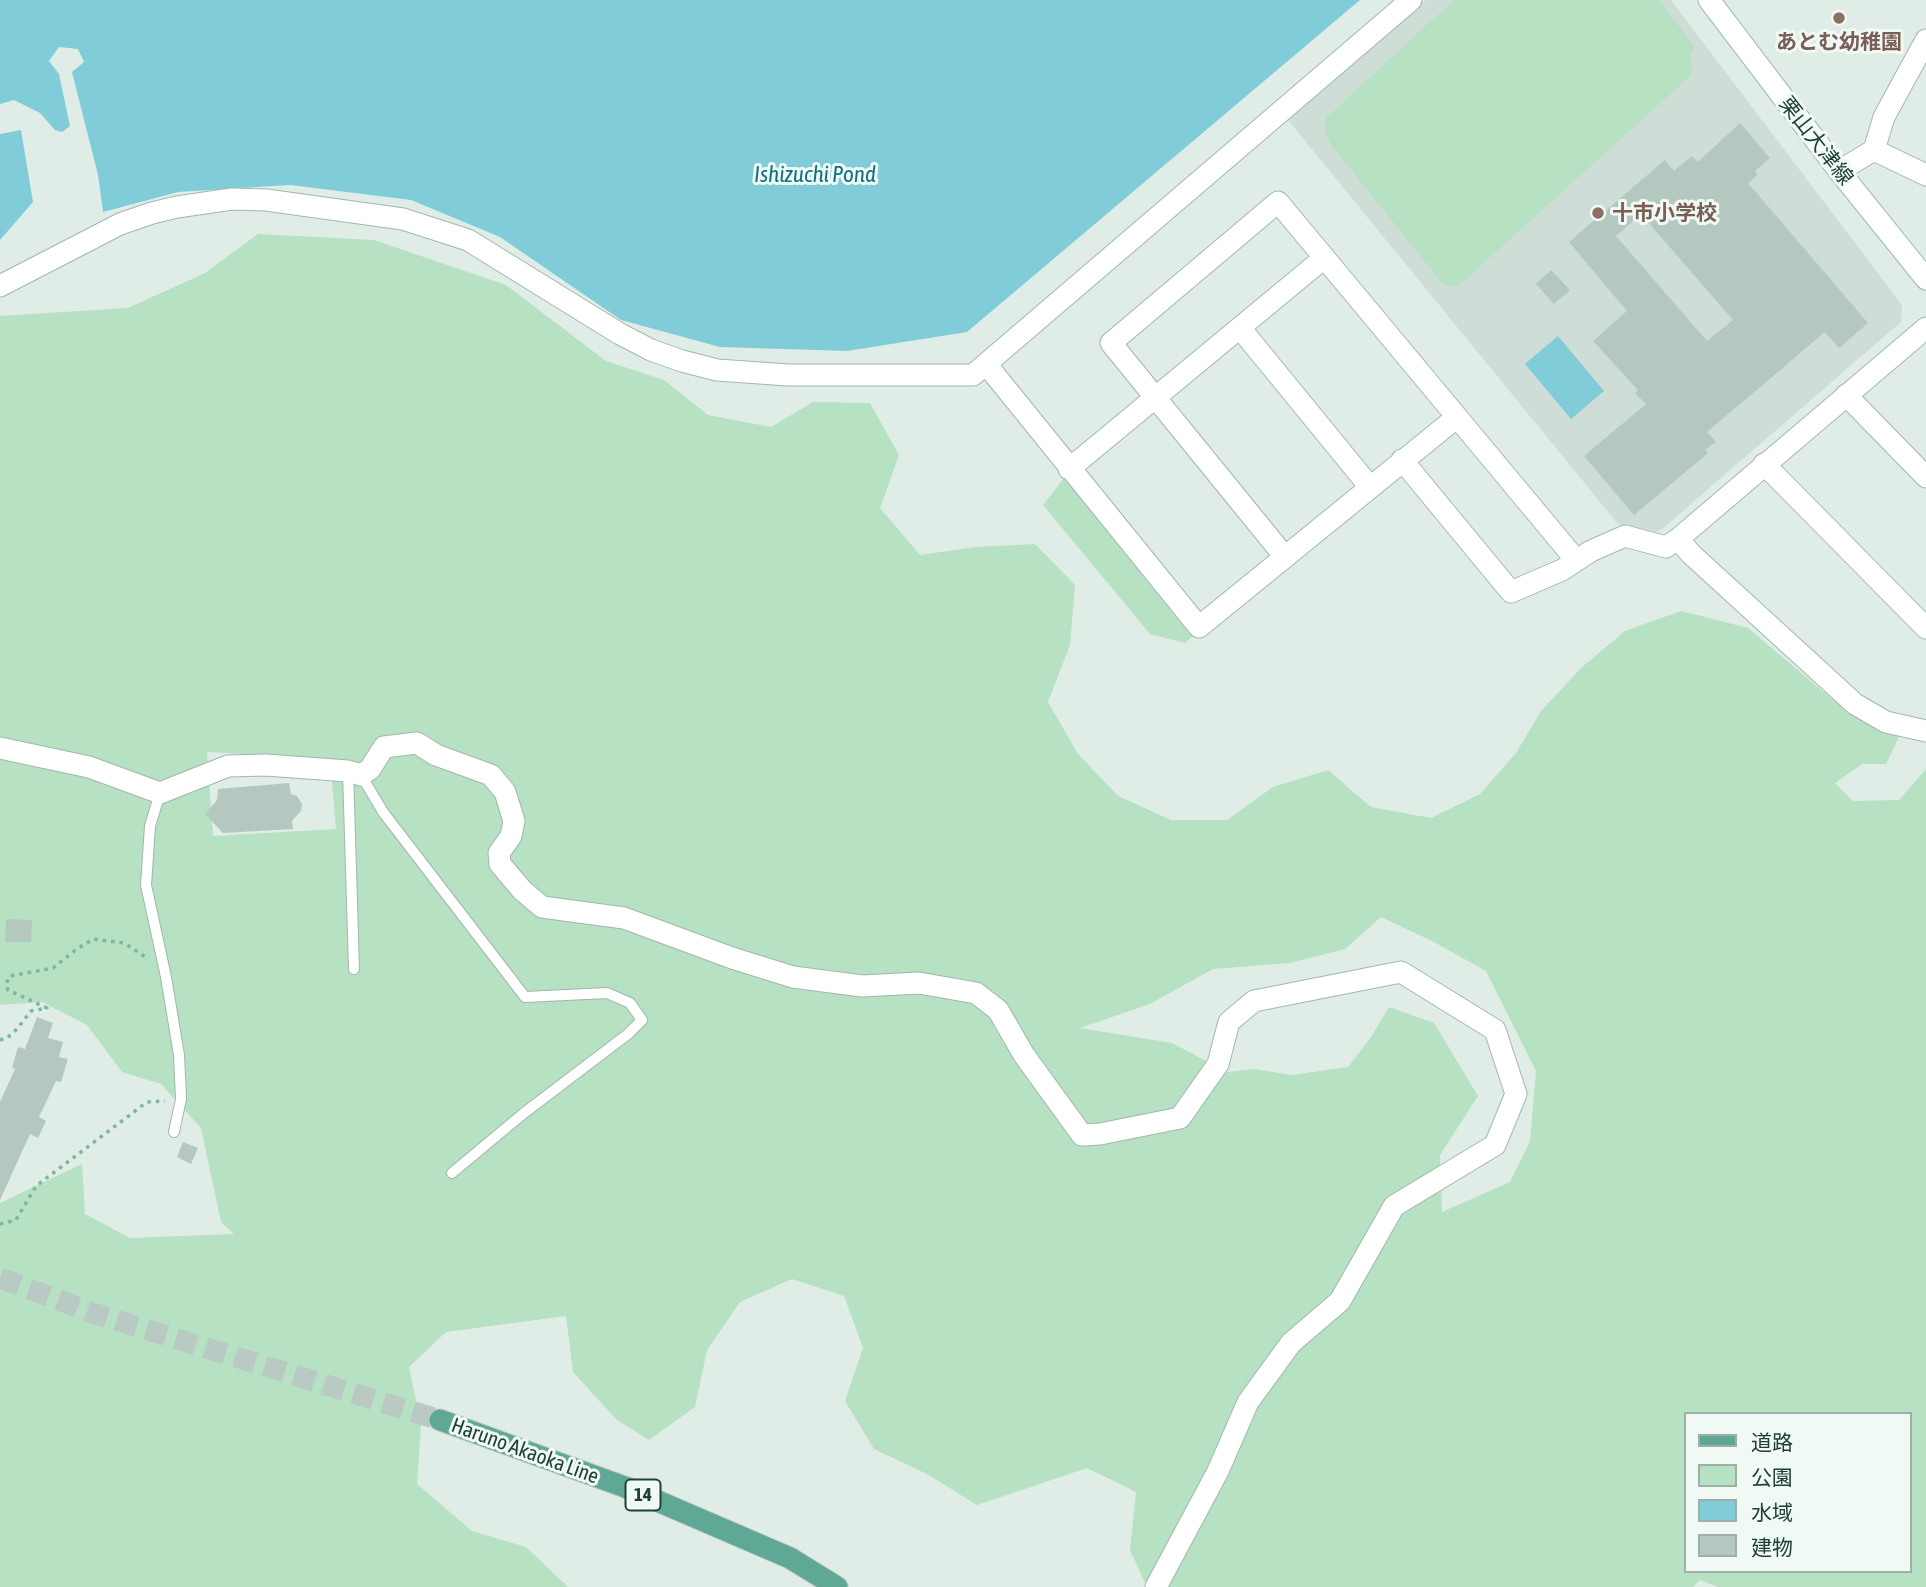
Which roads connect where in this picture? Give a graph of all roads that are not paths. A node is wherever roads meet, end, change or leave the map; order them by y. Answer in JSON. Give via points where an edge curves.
{"nodes":[{"id":1,"x":1411,"y":0,"type":"edge"},
{"id":2,"x":1709,"y":0,"type":"edge"},
{"id":3,"x":1926,"y":40,"type":"edge"},
{"id":4,"x":1874,"y":150,"type":"junction"},
{"id":5,"x":1839,"y":171,"type":"junction"},
{"id":6,"x":1926,"y":175,"type":"edge"},
{"id":7,"x":1324,"y":258,"type":"junction"},
{"id":8,"x":1926,"y":279,"type":"edge"},
{"id":9,"x":0,"y":286,"type":"edge"},
{"id":10,"x":1240,"y":328,"type":"junction"},
{"id":11,"x":1926,"y":328,"type":"edge"},
{"id":12,"x":986,"y":364,"type":"junction"},
{"id":13,"x":1846,"y":395,"type":"junction"},
{"id":14,"x":1156,"y":398,"type":"junction"},
{"id":15,"x":1457,"y":416,"type":"junction"},
{"id":16,"x":1402,"y":460,"type":"junction"},
{"id":17,"x":1764,"y":464,"type":"junction"},
{"id":18,"x":1069,"y":469,"type":"junction"},
{"id":19,"x":1926,"y":477,"type":"edge"},
{"id":20,"x":1370,"y":487,"type":"junction"},
{"id":21,"x":1678,"y":539,"type":"junction"},
{"id":22,"x":1285,"y":557,"type":"junction"},
{"id":23,"x":1576,"y":561,"type":"junction"},
{"id":24,"x":1926,"y":628,"type":"edge"},
{"id":25,"x":1926,"y":731,"type":"edge"},
{"id":26,"x":0,"y":748,"type":"edge"},
{"id":27,"x":354,"y":773,"type":"junction"},
{"id":28,"x":160,"y":793,"type":"junction"},
{"id":29,"x":354,"y":969,"type":"dead end"},
{"id":30,"x":174,"y":1132,"type":"dead end"},
{"id":31,"x":452,"y":1173,"type":"dead end"},
{"id":32,"x":440,"y":1420,"type":"tunnel mouth"},
{"id":33,"x":837,"y":1587,"type":"edge"},
{"id":34,"x":1156,"y":1587,"type":"edge"}],
"edges":[{"from":1,"to":12,"type":"street"},
{"from":2,"to":5,"type":"street","name":"栗山大津線"},
{"from":3,"to":4,"type":"street","via":[[1884,117]]},
{"from":4,"to":5,"type":"street"},
{"from":4,"to":6,"type":"street"},
{"from":5,"to":8,"type":"street","name":"栗山大津線"},
{"from":7,"to":10,"type":"street"},
{"from":7,"to":14,"type":"street","via":[[1278,202],[1111,342]]},
{"from":7,"to":15,"type":"street"},
{"from":9,"to":12,"type":"street","via":[[120,224],[152,213],[232,199],[266,200],[403,219],[468,240],[620,334],[651,350],[717,370],[788,376],[973,375]]},
{"from":10,"to":14,"type":"street"},
{"from":10,"to":20,"type":"street"},
{"from":11,"to":13,"type":"street"},
{"from":12,"to":18,"type":"street"},
{"from":13,"to":17,"type":"street"},
{"from":13,"to":19,"type":"street"},
{"from":14,"to":18,"type":"street"},
{"from":14,"to":22,"type":"street"},
{"from":15,"to":16,"type":"street"},
{"from":15,"to":23,"type":"street"},
{"from":16,"to":20,"type":"street"},
{"from":16,"to":23,"type":"street","via":[[1511,592]]},
{"from":17,"to":21,"type":"street"},
{"from":17,"to":24,"type":"street"},
{"from":18,"to":22,"type":"street","via":[[1199,626]]},
{"from":20,"to":22,"type":"street"},
{"from":21,"to":23,"type":"street","via":[[1666,547],[1625,536]]},
{"from":21,"to":25,"type":"street","via":[[1855,704],[1886,722]]},
{"from":26,"to":28,"type":"street","via":[[89,767]]},
{"from":27,"to":28,"type":"street","via":[[228,766]]},
{"from":27,"to":29,"type":"lane"},
{"from":27,"to":31,"type":"lane","via":[[525,997],[607,993],[630,1003],[642,1020]]},
{"from":27,"to":34,"type":"street","via":[[370,769],[384,747],[417,743],[491,775],[505,792],[514,821],[511,836],[499,853],[500,864],[542,907],[624,918],[793,977],[862,986],[919,983],[976,993],[998,1010],[1024,1055],[1082,1135],[1180,1118],[1218,1064],[1228,1021],[1254,1001],[1401,972],[1495,1030],[1516,1094],[1495,1146],[1394,1206],[1340,1301],[1291,1343],[1248,1402],[1218,1471]]},
{"from":28,"to":30,"type":"lane","via":[[150,826],[146,885],[178,1055],[181,1099]]},
{"from":32,"to":33,"type":"main road","name":"Haruno Akaoka Line","number":"14","via":[[625,1487],[790,1558]]}]}
